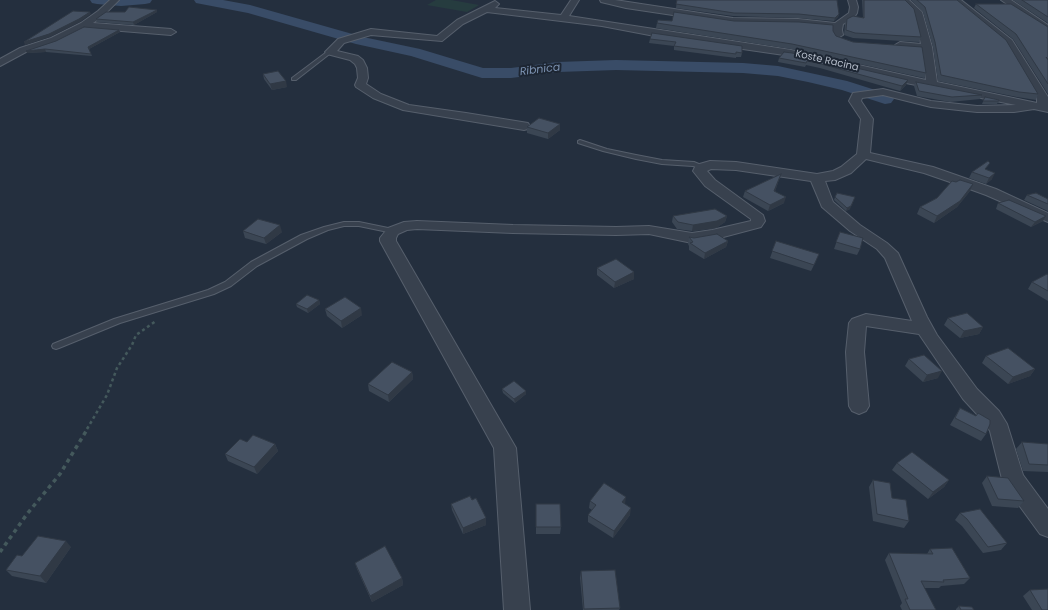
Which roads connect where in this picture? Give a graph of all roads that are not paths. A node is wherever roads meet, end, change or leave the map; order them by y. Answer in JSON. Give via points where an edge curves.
{"nodes":[{"id":1,"x":502,"y":0,"type":"edge"},
{"id":2,"x":575,"y":0,"type":"edge"},
{"id":3,"x":604,"y":0,"type":"edge"},
{"id":4,"x":852,"y":0,"type":"edge"},
{"id":5,"x":904,"y":0,"type":"edge"},
{"id":6,"x":112,"y":2,"type":"edge"},
{"id":7,"x":959,"y":2,"type":"edge"},
{"id":8,"x":1005,"y":3,"type":"edge"},
{"id":9,"x":976,"y":4,"type":"edge"},
{"id":10,"x":485,"y":9,"type":"junction"},
{"id":11,"x":564,"y":17,"type":"junction"},
{"id":12,"x":84,"y":25,"type":"junction"},
{"id":13,"x":838,"y":26,"type":"junction"},
{"id":14,"x":1048,"y":29,"type":"edge"},
{"id":15,"x":171,"y":32,"type":"dead end"},
{"id":16,"x":846,"y":41,"type":"edge"},
{"id":17,"x":889,"y":45,"type":"edge"},
{"id":18,"x":926,"y":47,"type":"junction"},
{"id":19,"x":330,"y":52,"type":"junction"},
{"id":20,"x":14,"y":55,"type":"junction"},
{"id":21,"x":0,"y":56,"type":"edge"},
{"id":22,"x":0,"y":62,"type":"edge"},
{"id":23,"x":294,"y":79,"type":"dead end"},
{"id":24,"x":932,"y":85,"type":"junction"},
{"id":25,"x":1041,"y":107,"type":"edge"},
{"id":26,"x":524,"y":126,"type":"dead end"},
{"id":27,"x":580,"y":142,"type":"dead end"},
{"id":28,"x":863,"y":155,"type":"junction"},
{"id":29,"x":703,"y":167,"type":"junction"},
{"id":30,"x":817,"y":178,"type":"junction"},
{"id":31,"x":1048,"y":218,"type":"edge"},
{"id":32,"x":393,"y":231,"type":"junction"},
{"id":33,"x":925,"y":329,"type":"junction"},
{"id":34,"x":56,"y":346,"type":"dead end"},
{"id":35,"x":859,"y":406,"type":"dead end"},
{"id":36,"x":1048,"y":527,"type":"edge"},
{"id":37,"x":517,"y":610,"type":"edge"}],
"edges":[{"from":1,"to":10,"type":"street"},
{"from":2,"to":11,"type":"street"},
{"from":3,"to":13,"type":"street","via":[[733,21],[798,22]]},
{"from":4,"to":13,"type":"street","via":[[852,15],[841,21]]},
{"from":5,"to":18,"type":"street","via":[[918,12]]},
{"from":6,"to":12,"type":"street"},
{"from":7,"to":9,"type":"street"},
{"from":7,"to":25,"type":"street","via":[[1008,42],[1043,98]]},
{"from":8,"to":14,"type":"street"},
{"from":10,"to":11,"type":"street","name":"Koste Racina"},
{"from":10,"to":19,"type":"street","via":[[460,22],[439,39],[371,32],[341,41]]},
{"from":11,"to":24,"type":"street","name":"Koste Racina","via":[[806,56]]},
{"from":12,"to":15,"type":"street"},
{"from":12,"to":20,"type":"street","via":[[55,40]]},
{"from":13,"to":16,"type":"street","via":[[838,36]]},
{"from":17,"to":18,"type":"street"},
{"from":18,"to":24,"type":"street"},
{"from":19,"to":23,"type":"lane"},
{"from":19,"to":26,"type":"street","via":[[354,58],[362,68],[363,78],[360,85],[377,96],[407,108]]},
{"from":20,"to":21,"type":"street"},
{"from":20,"to":22,"type":"street"},
{"from":24,"to":25,"type":"street","name":"Koste Racina"},
{"from":25,"to":28,"type":"street","via":[[992,110],[961,108],[876,92],[857,95],[855,101],[867,124]]},
{"from":27,"to":29,"type":"lane","via":[[636,157]]},
{"from":28,"to":30,"type":"street","via":[[838,174]]},
{"from":28,"to":31,"type":"street","via":[[928,170],[958,180]]},
{"from":29,"to":30,"type":"street","via":[[736,166]]},
{"from":29,"to":32,"type":"street","via":[[700,171],[710,183],[756,215],[756,224],[692,238],[649,230],[404,226]]},
{"from":30,"to":33,"type":"street","via":[[827,204],[892,256]]},
{"from":32,"to":34,"type":"lane","via":[[359,224],[326,228],[254,264],[219,289],[117,321]]},
{"from":32,"to":37,"type":"street","via":[[388,242],[505,448]]},
{"from":33,"to":35,"type":"street","via":[[866,320],[858,323],[855,352]]},
{"from":33,"to":36,"type":"street","via":[[970,394],[1000,430],[1013,479]]}]}
